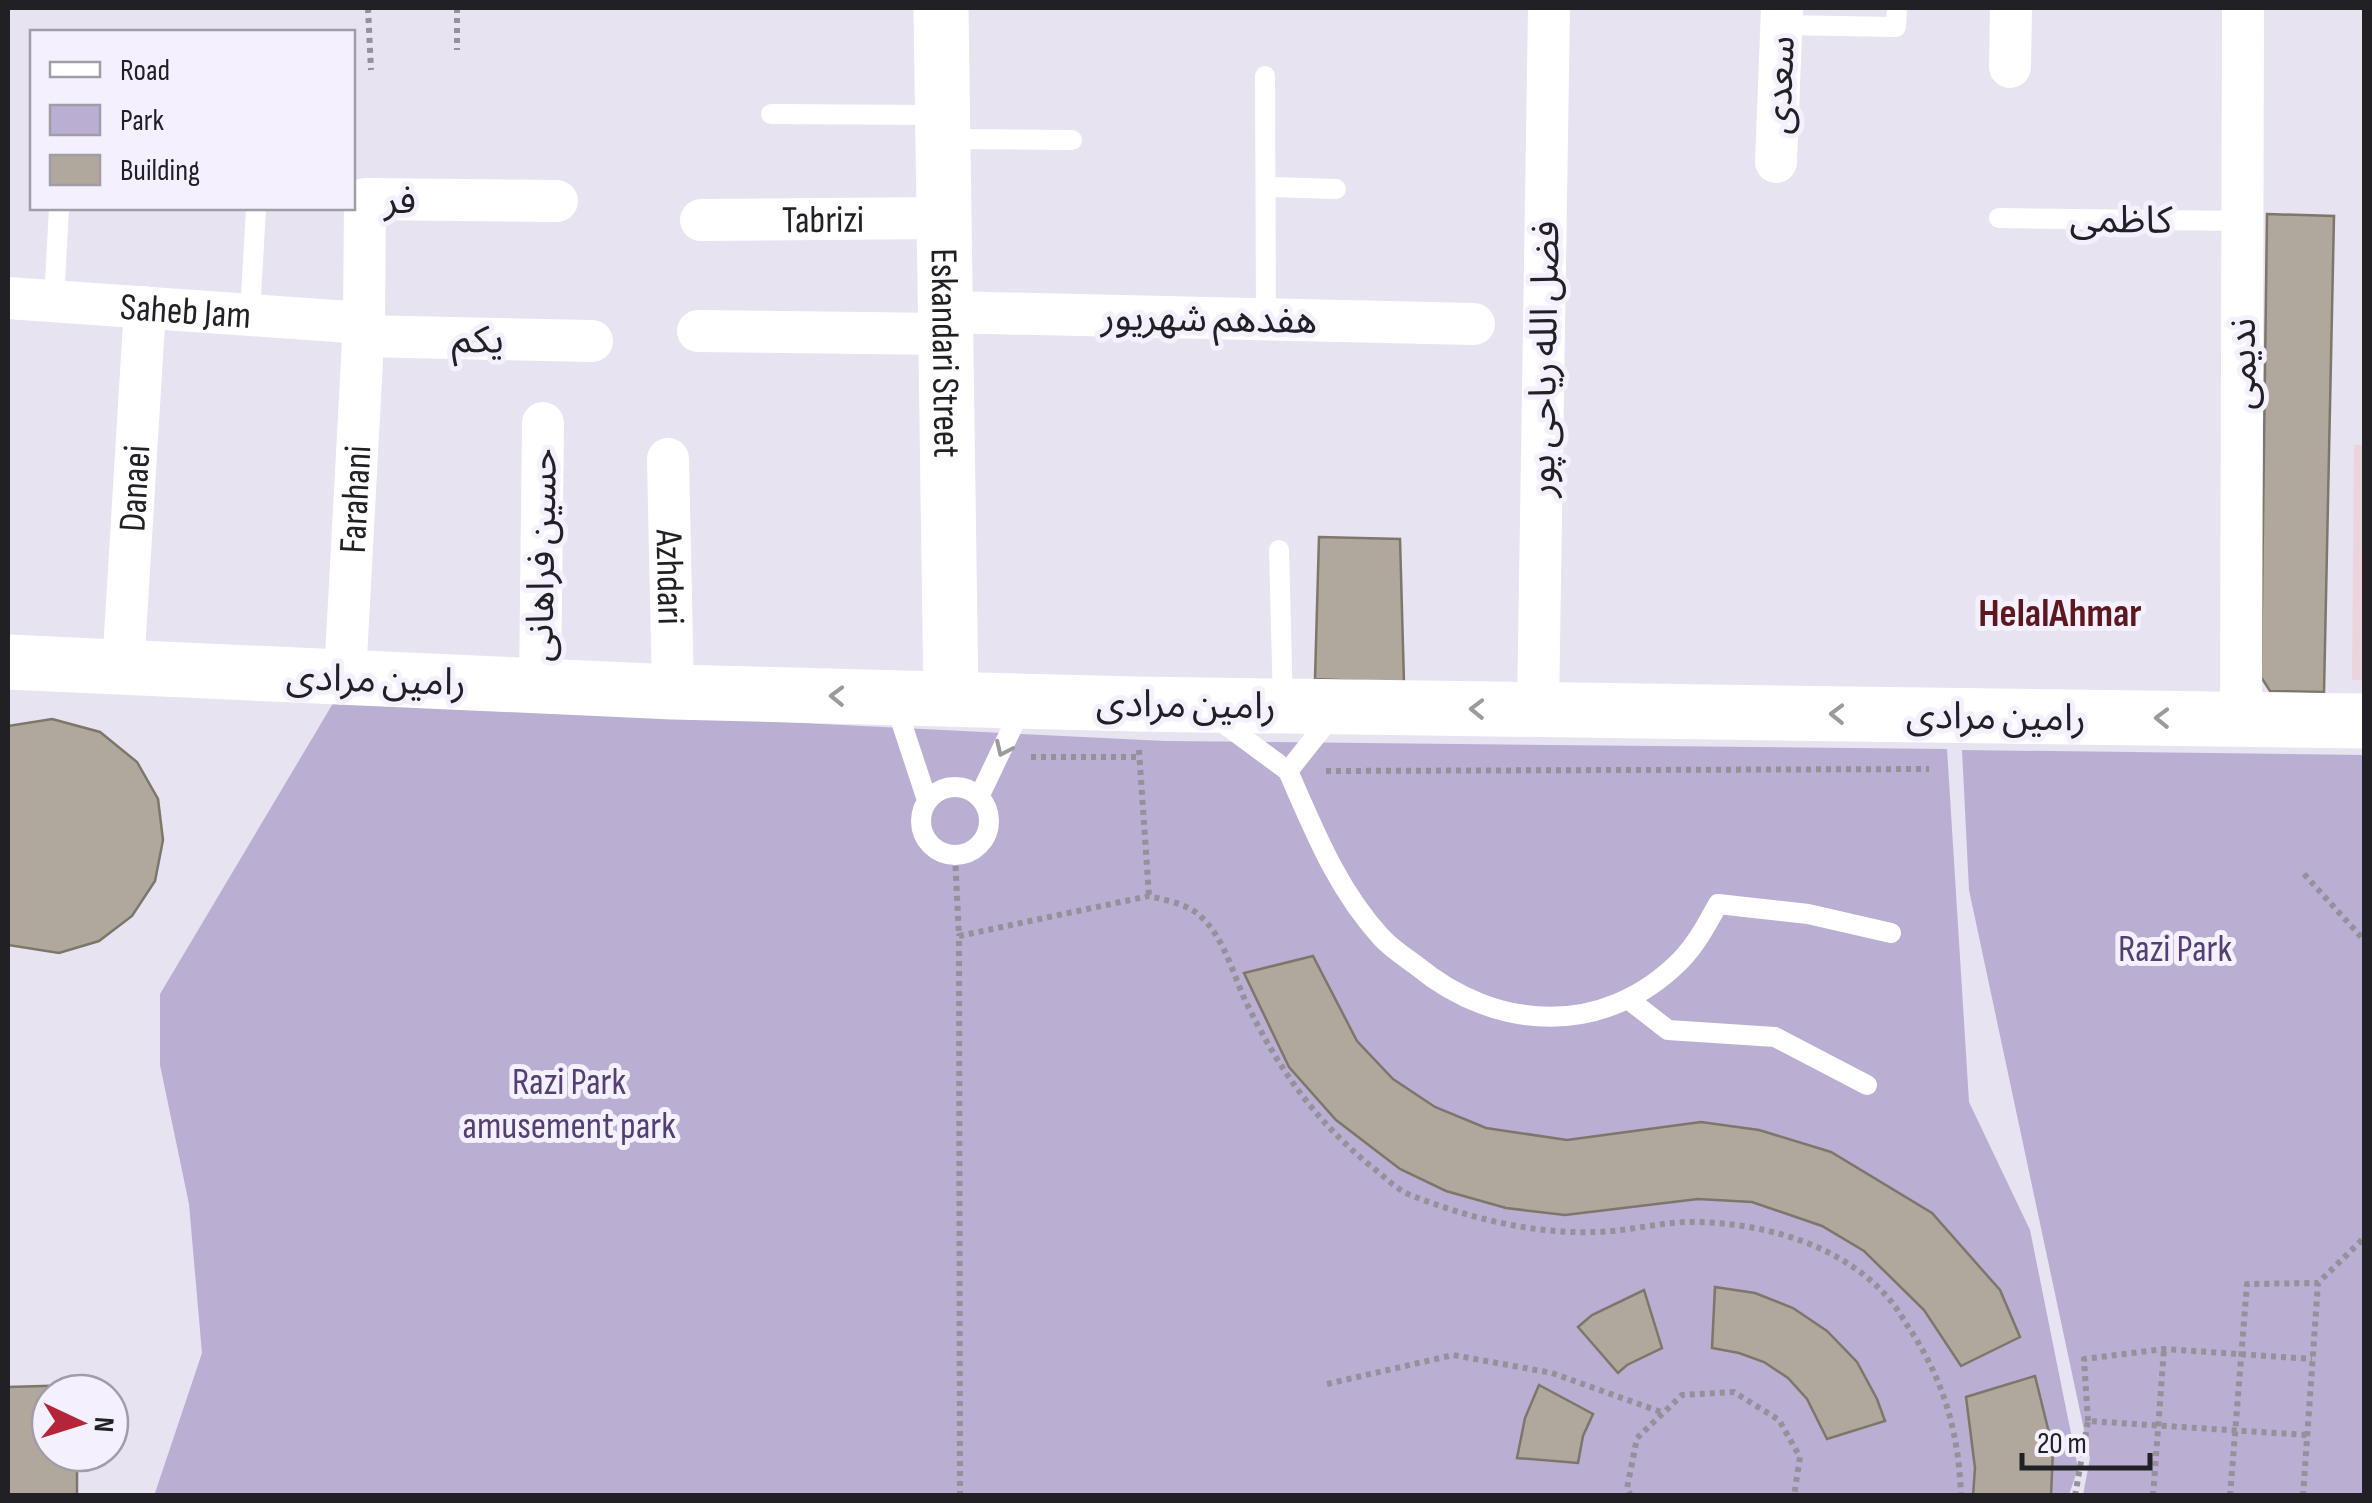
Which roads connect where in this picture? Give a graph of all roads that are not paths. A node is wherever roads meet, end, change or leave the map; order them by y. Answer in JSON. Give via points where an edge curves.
{"nodes":[{"id":1,"x":940,"y":8,"type":"edge"},
{"id":2,"x":1548,"y":8,"type":"edge"},
{"id":3,"x":1897,"y":8,"type":"edge"},
{"id":4,"x":2011,"y":8,"type":"edge"},
{"id":5,"x":2243,"y":8,"type":"edge"},
{"id":6,"x":1782,"y":16,"type":"edge"},
{"id":7,"x":2010,"y":66,"type":"dead end"},
{"id":8,"x":1265,"y":76,"type":"dead end"},
{"id":9,"x":771,"y":114,"type":"dead end"},
{"id":10,"x":943,"y":127,"type":"junction"},
{"id":11,"x":1072,"y":140,"type":"dead end"},
{"id":12,"x":1776,"y":162,"type":"dead end"},
{"id":13,"x":1266,"y":187,"type":"junction"},
{"id":14,"x":1336,"y":189,"type":"dead end"},
{"id":15,"x":557,"y":201,"type":"dead end"},
{"id":16,"x":60,"y":210,"type":"edge"},
{"id":17,"x":256,"y":210,"type":"edge"},
{"id":18,"x":944,"y":218,"type":"junction"},
{"id":19,"x":1999,"y":218,"type":"dead end"},
{"id":20,"x":701,"y":220,"type":"dead end"},
{"id":21,"x":2242,"y":221,"type":"junction"},
{"id":22,"x":8,"y":298,"type":"edge"},
{"id":23,"x":54,"y":301,"type":"junction"},
{"id":24,"x":145,"y":307,"type":"junction"},
{"id":25,"x":250,"y":315,"type":"junction"},
{"id":26,"x":1266,"y":319,"type":"junction"},
{"id":27,"x":945,"y":323,"type":"junction"},
{"id":28,"x":1474,"y":324,"type":"dead end"},
{"id":29,"x":364,"y":330,"type":"junction"},
{"id":30,"x":698,"y":331,"type":"dead end"},
{"id":31,"x":592,"y":342,"type":"dead end"},
{"id":32,"x":543,"y":423,"type":"dead end"},
{"id":33,"x":668,"y":459,"type":"dead end"},
{"id":34,"x":1279,"y":550,"type":"dead end"},
{"id":35,"x":8,"y":662,"type":"edge"},
{"id":36,"x":123,"y":668,"type":"junction"},
{"id":37,"x":345,"y":678,"type":"junction"},
{"id":38,"x":540,"y":686,"type":"junction"},
{"id":39,"x":673,"y":692,"type":"junction"},
{"id":40,"x":893,"y":697,"type":"junction"},
{"id":41,"x":950,"y":699,"type":"junction"},
{"id":42,"x":1025,"y":700,"type":"junction"},
{"id":43,"x":1199,"y":704,"type":"junction"},
{"id":44,"x":1283,"y":706,"type":"junction"},
{"id":45,"x":1340,"y":707,"type":"junction"},
{"id":46,"x":1538,"y":710,"type":"junction"},
{"id":47,"x":2241,"y":720,"type":"junction"},
{"id":48,"x":2364,"y":721,"type":"edge"},
{"id":49,"x":1288,"y":771,"type":"junction"},
{"id":50,"x":979,"y":796,"type":"junction"},
{"id":51,"x":927,"y":800,"type":"junction"},
{"id":52,"x":1891,"y":933,"type":"dead end"},
{"id":53,"x":1628,"y":999,"type":"junction"},
{"id":54,"x":1868,"y":1086,"type":"dead end"}],
"edges":[{"from":1,"to":10,"type":"street","name":"Eskandari Street"},
{"from":2,"to":46,"type":"street","name":"فضل الله ریاحی پور"},
{"from":3,"to":6,"type":"lane","via":[[1896,27]]},
{"from":4,"to":7,"type":"street"},
{"from":5,"to":21,"type":"street","name":"ندیمی"},
{"from":6,"to":12,"type":"street","name":"سعدی"},
{"from":8,"to":13,"type":"lane"},
{"from":9,"to":10,"type":"lane"},
{"from":10,"to":11,"type":"lane"},
{"from":10,"to":18,"type":"street","name":"Eskandari Street"},
{"from":13,"to":14,"type":"lane"},
{"from":13,"to":26,"type":"lane"},
{"from":15,"to":29,"type":"street","name":"فر","via":[[365,199]]},
{"from":16,"to":23,"type":"lane"},
{"from":17,"to":25,"type":"lane"},
{"from":18,"to":20,"type":"street","name":"Tabrizi"},
{"from":18,"to":27,"type":"street","name":"Eskandari Street"},
{"from":19,"to":21,"type":"lane","name":"کاظمی"},
{"from":21,"to":47,"type":"street","name":"ندیمی"},
{"from":22,"to":23,"type":"street","name":"Saheb Jam"},
{"from":23,"to":24,"type":"street","name":"Saheb Jam"},
{"from":24,"to":25,"type":"street","name":"Saheb Jam"},
{"from":24,"to":36,"type":"street","name":"Danaei"},
{"from":25,"to":29,"type":"street","name":"Saheb Jam"},
{"from":26,"to":27,"type":"street","name":"هفدهم شهریور"},
{"from":26,"to":28,"type":"street","name":"هفدهم شهریور"},
{"from":27,"to":30,"type":"street","name":"هفدهم شهریور"},
{"from":27,"to":41,"type":"street","name":"Eskandari Street"},
{"from":29,"to":31,"type":"street","name":"یکم"},
{"from":29,"to":37,"type":"street","name":"Farahani"},
{"from":32,"to":38,"type":"street","name":"حسین فراهانی"},
{"from":33,"to":39,"type":"street","name":"Azhdari"},
{"from":34,"to":44,"type":"lane"},
{"from":35,"to":36,"type":"street","name":"رامین مرادی"},
{"from":36,"to":37,"type":"street","name":"رامین مرادی"},
{"from":37,"to":38,"type":"street","name":"رامین مرادی"},
{"from":38,"to":39,"type":"street","name":"رامین مرادی"},
{"from":40,"to":39,"type":"street","name":"رامین مرادی","one_way":true},
{"from":40,"to":41,"type":"street","name":"رامین مرادی"},
{"from":40,"to":51,"type":"lane"},
{"from":41,"to":42,"type":"street","name":"رامین مرادی"},
{"from":42,"to":43,"type":"street","name":"رامین مرادی"},
{"from":42,"to":50,"type":"lane","one_way":true},
{"from":43,"to":44,"type":"street","name":"رامین مرادی"},
{"from":43,"to":49,"type":"lane"},
{"from":44,"to":45,"type":"street","name":"رامین مرادی"},
{"from":46,"to":45,"type":"street","name":"رامین مرادی","one_way":true},
{"from":45,"to":49,"type":"lane"},
{"from":47,"to":46,"type":"street","name":"رامین مرادی","one_way":true},
{"from":47,"to":48,"type":"street","name":"رامین مرادی"},
{"from":49,"to":53,"type":"lane","via":[[1327,861],[1362,916],[1439,985],[1498,1012],[1530,1017],[1596,1011]]},
{"from":50,"to":51,"type":"lane","via":[[952,786]]},
{"from":50,"to":51,"type":"lane","via":[[988,809],[987,836],[968,854],[955,856],[924,838]]},
{"from":52,"to":53,"type":"lane","via":[[1808,914],[1718,904],[1682,960]]},
{"from":53,"to":54,"type":"lane","via":[[1668,1030],[1775,1036]]}]}
